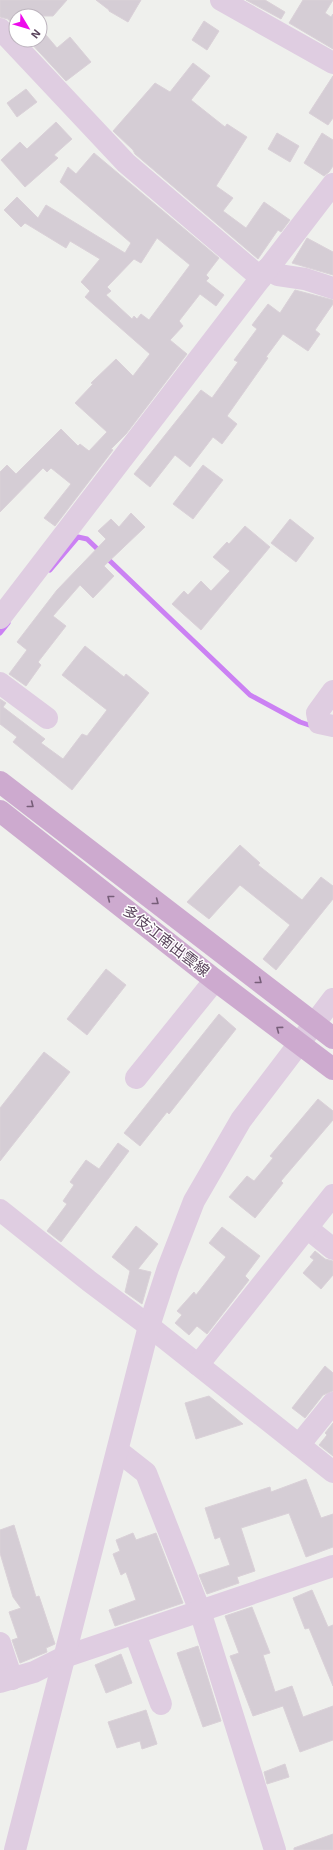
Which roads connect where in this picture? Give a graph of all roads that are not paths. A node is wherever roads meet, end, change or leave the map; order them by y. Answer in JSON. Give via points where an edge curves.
{"nodes":[{"id":1,"x":221,"y":0,"type":"edge"},
{"id":2,"x":0,"y":29,"type":"edge"},
{"id":3,"x":333,"y":63,"type":"edge"},
{"id":4,"x":333,"y":184,"type":"edge"},
{"id":5,"x":264,"y":274,"type":"junction"},
{"id":6,"x":333,"y":288,"type":"edge"},
{"id":7,"x":3,"y":608,"type":"edge"},
{"id":8,"x":0,"y":683,"type":"edge"},
{"id":9,"x":333,"y":690,"type":"edge"},
{"id":10,"x":47,"y":718,"type":"dead end"},
{"id":11,"x":333,"y":726,"type":"edge"},
{"id":12,"x":0,"y":782,"type":"edge"},
{"id":13,"x":0,"y":811,"type":"edge"},
{"id":14,"x":215,"y":980,"type":"junction"},
{"id":15,"x":333,"y":999,"type":"edge"},
{"id":16,"x":315,"y":1024,"type":"junction"},
{"id":17,"x":333,"y":1038,"type":"edge"},
{"id":18,"x":300,"y":1044,"type":"junction"},
{"id":19,"x":333,"y":1069,"type":"edge"},
{"id":20,"x":136,"y":1078,"type":"dead end"},
{"id":21,"x":333,"y":1195,"type":"edge"},
{"id":22,"x":0,"y":1210,"type":"edge"},
{"id":23,"x":307,"y":1228,"type":"junction"},
{"id":24,"x":333,"y":1249,"type":"edge"},
{"id":25,"x":150,"y":1326,"type":"junction"},
{"id":26,"x":198,"y":1366,"type":"junction"},
{"id":27,"x":333,"y":1403,"type":"edge"},
{"id":28,"x":299,"y":1445,"type":"junction"},
{"id":29,"x":118,"y":1451,"type":"junction"},
{"id":30,"x":333,"y":1472,"type":"edge"},
{"id":31,"x":333,"y":1566,"type":"edge"},
{"id":32,"x":200,"y":1611,"type":"junction"},
{"id":33,"x":135,"y":1634,"type":"junction"},
{"id":34,"x":0,"y":1643,"type":"edge"},
{"id":35,"x":64,"y":1657,"type":"junction"},
{"id":36,"x":6,"y":1680,"type":"edge"},
{"id":37,"x":161,"y":1704,"type":"dead end"},
{"id":38,"x":15,"y":1850,"type":"edge"},
{"id":39,"x":275,"y":1850,"type":"edge"}],
"edges":[{"from":1,"to":3,"type":"street"},
{"from":2,"to":5,"type":"street","via":[[126,163]]},
{"from":4,"to":5,"type":"street"},
{"from":5,"to":6,"type":"street","via":[[305,279]]},
{"from":5,"to":7,"type":"street"},
{"from":8,"to":10,"type":"street"},
{"from":9,"to":11,"type":"street","via":[[317,713],[318,723]]},
{"from":12,"to":16,"type":"main road","name":"多伎江南出雲線","one_way":true},
{"from":14,"to":13,"type":"main road","name":"多伎江南出雲線","one_way":true},
{"from":18,"to":14,"type":"main road","name":"多伎江南出雲線","one_way":true},
{"from":14,"to":20,"type":"street"},
{"from":15,"to":16,"type":"street"},
{"from":16,"to":17,"type":"main road","name":"多伎江南出雲線"},
{"from":16,"to":18,"type":"street"},
{"from":18,"to":19,"type":"main road","name":"多伎江南出雲線"},
{"from":18,"to":25,"type":"street","via":[[241,1120],[194,1201],[168,1268]]},
{"from":21,"to":23,"type":"street"},
{"from":22,"to":25,"type":"street"},
{"from":23,"to":24,"type":"street"},
{"from":23,"to":26,"type":"street"},
{"from":25,"to":26,"type":"street"},
{"from":25,"to":29,"type":"street"},
{"from":26,"to":28,"type":"street"},
{"from":27,"to":28,"type":"street"},
{"from":28,"to":30,"type":"street"},
{"from":29,"to":32,"type":"street","via":[[146,1472]]},
{"from":29,"to":35,"type":"street"},
{"from":31,"to":32,"type":"street"},
{"from":32,"to":33,"type":"street"},
{"from":32,"to":39,"type":"street"},
{"from":33,"to":35,"type":"street"},
{"from":33,"to":37,"type":"street"},
{"from":34,"to":36,"type":"street"},
{"from":35,"to":36,"type":"street","via":[[34,1672]]},
{"from":35,"to":38,"type":"street"}]}
